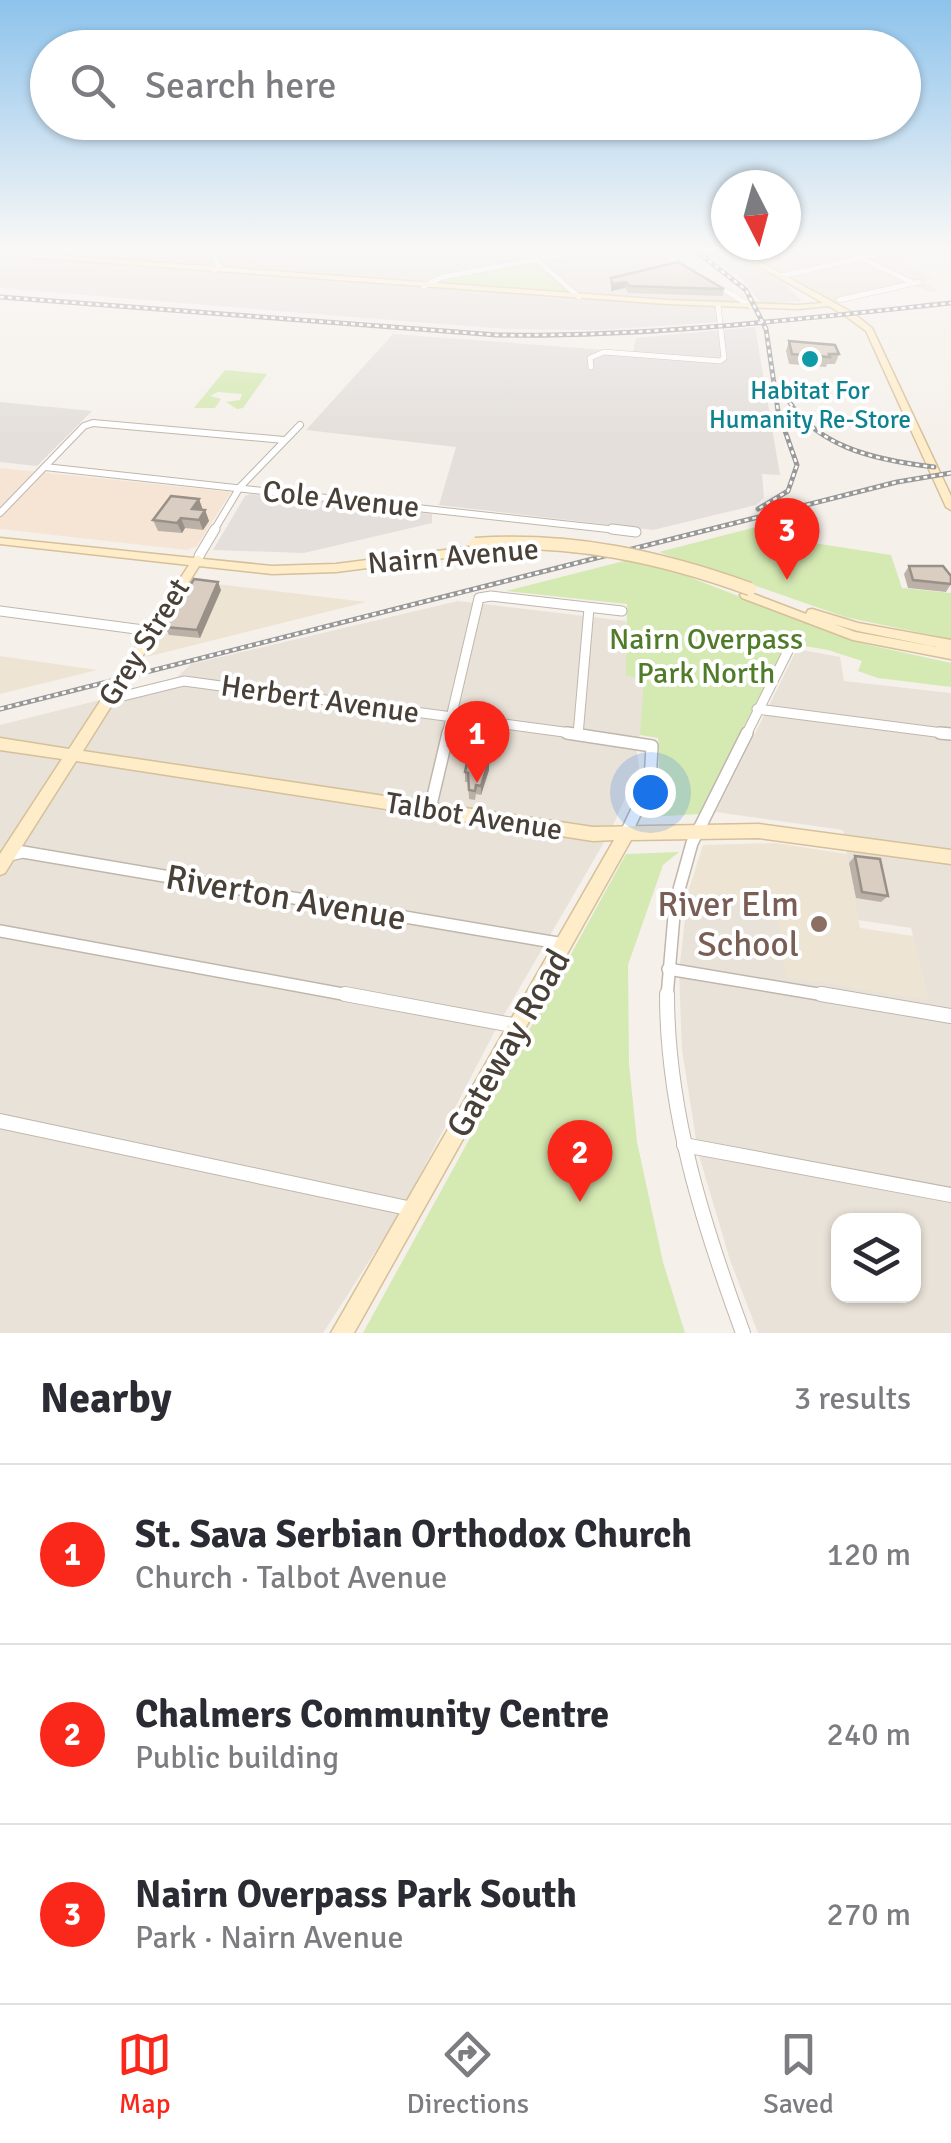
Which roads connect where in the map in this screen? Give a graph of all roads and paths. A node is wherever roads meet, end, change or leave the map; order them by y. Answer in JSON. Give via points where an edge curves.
{"nodes":[{"id":1,"x":719,"y":313,"type":"edge"},
{"id":2,"x":848,"y":313,"type":"edge"},
{"id":3,"x":590,"y":367,"type":"dead end"},
{"id":4,"x":300,"y":424,"type":"dead end"},
{"id":5,"x":284,"y":440,"type":"junction"},
{"id":6,"x":45,"y":467,"type":"junction"},
{"id":7,"x":941,"y":472,"type":"junction"},
{"id":8,"x":240,"y":487,"type":"junction"},
{"id":9,"x":951,"y":487,"type":"edge"},
{"id":10,"x":951,"y":506,"type":"edge"},
{"id":11,"x":0,"y":514,"type":"edge"},
{"id":12,"x":636,"y":532,"type":"dead end"},
{"id":13,"x":0,"y":533,"type":"edge"},
{"id":14,"x":0,"y":541,"type":"edge"},
{"id":15,"x":56,"y":544,"type":"junction"},
{"id":16,"x":124,"y":548,"type":"junction"},
{"id":17,"x":107,"y":553,"type":"junction"},
{"id":18,"x":197,"y":560,"type":"junction"},
{"id":19,"x":748,"y":592,"type":"junction"},
{"id":20,"x":589,"y":608,"type":"junction"},
{"id":21,"x":622,"y":611,"type":"dead end"},
{"id":22,"x":0,"y":612,"type":"edge"},
{"id":23,"x":151,"y":632,"type":"junction"},
{"id":24,"x":951,"y":644,"type":"edge"},
{"id":25,"x":790,"y":645,"type":"dead end"},
{"id":26,"x":951,"y":657,"type":"edge"},
{"id":27,"x":108,"y":700,"type":"junction"},
{"id":28,"x":756,"y":709,"type":"junction"},
{"id":29,"x":451,"y":717,"type":"junction"},
{"id":30,"x":578,"y":734,"type":"junction"},
{"id":31,"x":951,"y":734,"type":"edge"},
{"id":32,"x":0,"y":744,"type":"edge"},
{"id":33,"x":652,"y":746,"type":"joint"},
{"id":34,"x":72,"y":755,"type":"junction"},
{"id":35,"x":430,"y":810,"type":"junction"},
{"id":36,"x":696,"y":832,"type":"junction"},
{"id":37,"x":625,"y":836,"type":"junction"},
{"id":38,"x":951,"y":856,"type":"edge"},
{"id":39,"x":4,"y":862,"type":"edge"},
{"id":40,"x":0,"y":930,"type":"edge"},
{"id":41,"x":564,"y":944,"type":"junction"},
{"id":42,"x":668,"y":969,"type":"junction"},
{"id":43,"x":951,"y":1016,"type":"edge"},
{"id":44,"x":518,"y":1026,"type":"junction"},
{"id":45,"x":0,"y":1121,"type":"edge"},
{"id":46,"x":684,"y":1145,"type":"junction"},
{"id":47,"x":951,"y":1195,"type":"edge"},
{"id":48,"x":412,"y":1209,"type":"junction"},
{"id":49,"x":342,"y":1333,"type":"edge"},
{"id":50,"x":743,"y":1333,"type":"edge"}],
"edges":[{"from":1,"to":3,"type":"street","via":[[720,361],[604,352],[590,358]]},
{"from":2,"to":7,"type":"street","via":[[875,337]]},
{"from":4,"to":5,"type":"street","name":"Grey Street"},
{"from":5,"to":6,"type":"street","via":[[106,422],[84,426]]},
{"from":5,"to":8,"type":"street","name":"Grey Street"},
{"from":6,"to":8,"type":"street","name":"Cole Avenue"},
{"from":6,"to":11,"type":"street"},
{"from":7,"to":9,"type":"street"},
{"from":7,"to":10,"type":"street"},
{"from":8,"to":12,"type":"street","name":"Cole Avenue"},
{"from":8,"to":18,"type":"street","name":"Grey Street"},
{"from":13,"to":15,"type":"street","name":"Nairn Avenue"},
{"from":14,"to":15,"type":"street","name":"Nairn Avenue"},
{"from":15,"to":16,"type":"street","name":"Nairn Avenue"},
{"from":15,"to":17,"type":"street","name":"Nairn Avenue"},
{"from":16,"to":17,"type":"street"},
{"from":16,"to":18,"type":"street","name":"Nairn Avenue"},
{"from":17,"to":18,"type":"street","name":"Nairn Avenue"},
{"from":18,"to":19,"type":"street","name":"Nairn Avenue","bridge":true,"via":[[296,570],[539,546],[608,552]]},
{"from":18,"to":23,"type":"street","name":"Grey Street"},
{"from":19,"to":24,"type":"street","name":"Nairn Avenue","via":[[858,628]]},
{"from":19,"to":26,"type":"street","name":"Nairn Avenue","via":[[836,630]]},
{"from":20,"to":21,"type":"street"},
{"from":20,"to":29,"type":"street","via":[[481,597]]},
{"from":20,"to":30,"type":"street"},
{"from":22,"to":23,"type":"street"},
{"from":23,"to":27,"type":"street","name":"Grey Street"},
{"from":25,"to":28,"type":"street"},
{"from":27,"to":29,"type":"street","name":"Herbert Avenue","via":[[184,681]]},
{"from":27,"to":34,"type":"street","name":"Grey Street"},
{"from":28,"to":31,"type":"street"},
{"from":28,"to":36,"type":"street"},
{"from":29,"to":30,"type":"street","name":"Herbert Avenue"},
{"from":29,"to":35,"type":"street"},
{"from":30,"to":33,"type":"street","name":"Herbert Avenue"},
{"from":32,"to":34,"type":"street","name":"Talbot Avenue"},
{"from":33,"to":37,"type":"street","name":"Gateway Road","via":[[650,789]]},
{"from":34,"to":35,"type":"street","name":"Talbot Avenue"},
{"from":34,"to":39,"type":"street","name":"Grey Street"},
{"from":35,"to":37,"type":"street","name":"Talbot Avenue"},
{"from":36,"to":37,"type":"street","name":"Talbot Avenue"},
{"from":36,"to":38,"type":"street","name":"Talbot Avenue","via":[[771,832]]},
{"from":36,"to":42,"type":"street","via":[[677,894]]},
{"from":37,"to":41,"type":"street","name":"Gateway Road"},
{"from":39,"to":41,"type":"street","name":"Riverton Avenue","via":[[23,852]]},
{"from":40,"to":44,"type":"street"},
{"from":41,"to":44,"type":"street","name":"Gateway Road"},
{"from":42,"to":43,"type":"street"},
{"from":42,"to":46,"type":"street","via":[[669,1050]]},
{"from":44,"to":48,"type":"street","name":"Gateway Road"},
{"from":45,"to":48,"type":"street"},
{"from":46,"to":47,"type":"street"},
{"from":46,"to":50,"type":"street"},
{"from":48,"to":49,"type":"street","name":"Gateway Road"}]}
